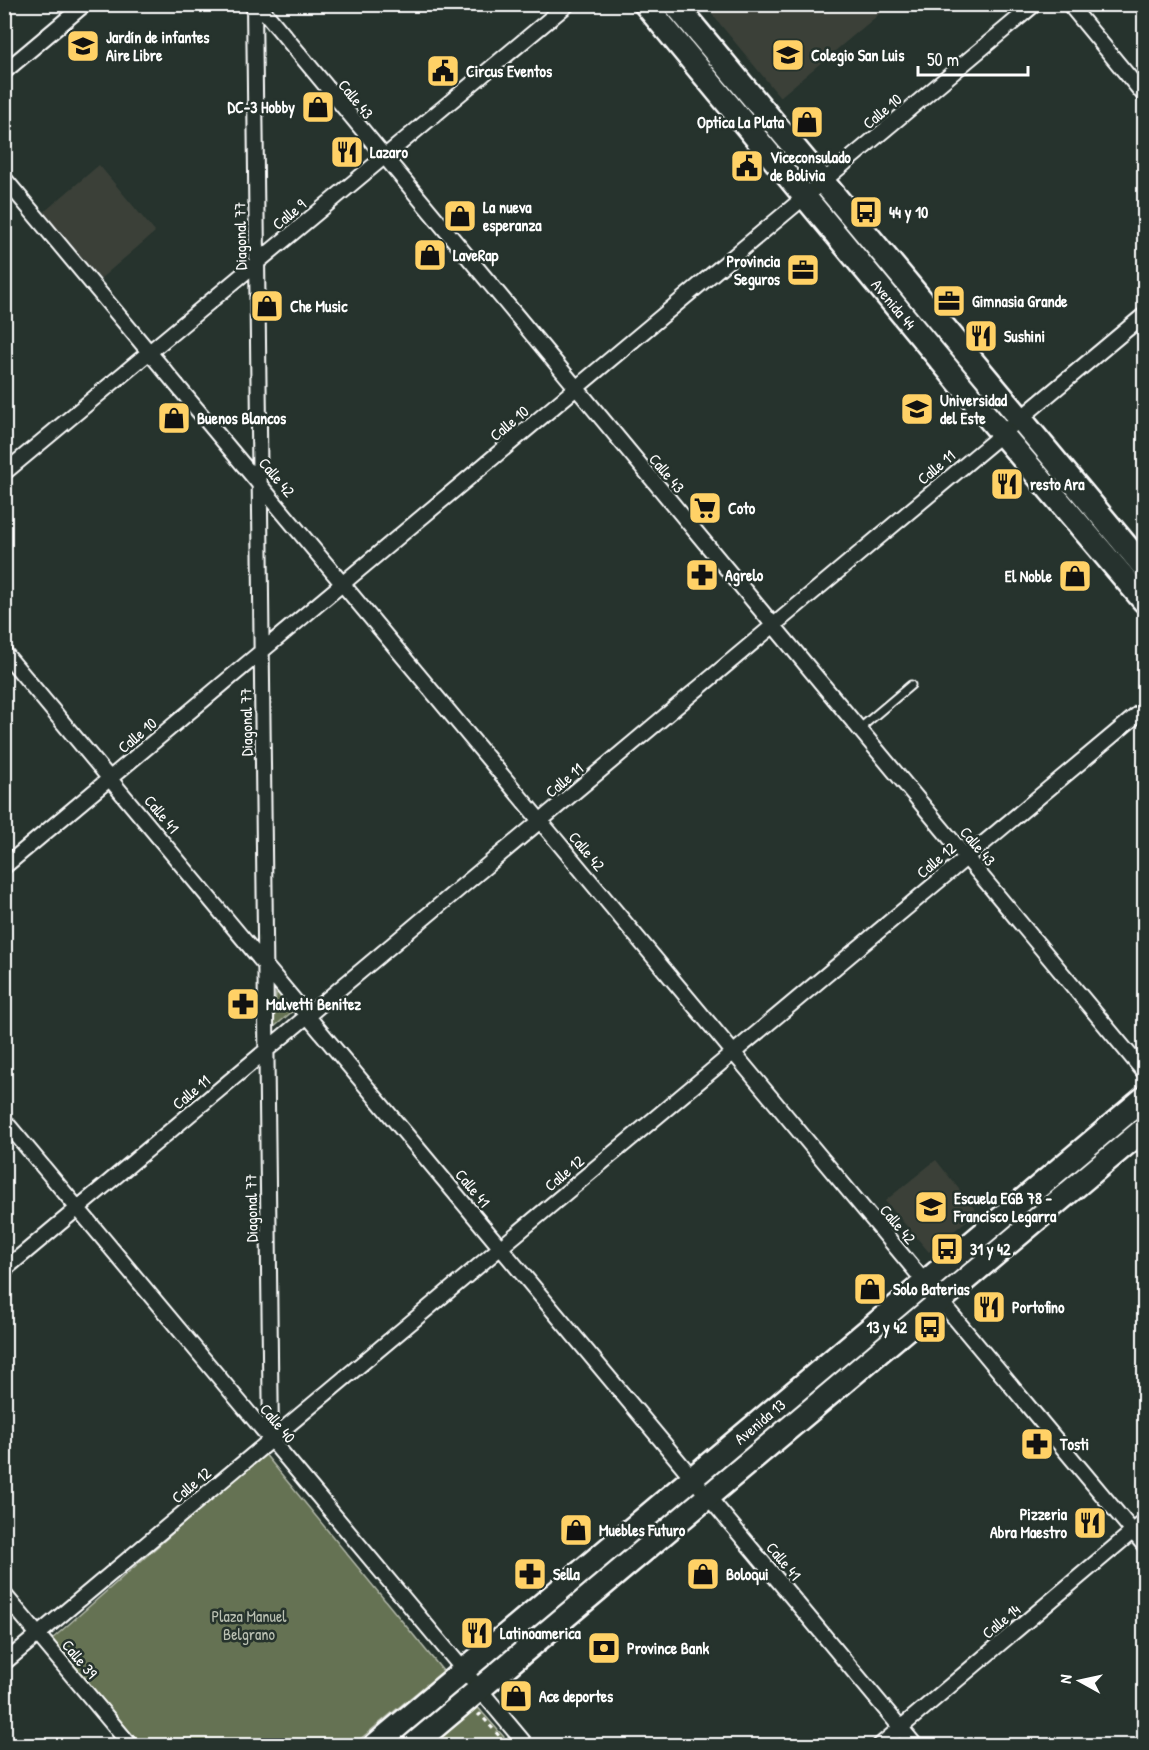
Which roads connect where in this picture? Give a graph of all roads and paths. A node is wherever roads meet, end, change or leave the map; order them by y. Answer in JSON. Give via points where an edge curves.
{"nodes":[{"id":1,"x":85,"y":4,"type":"edge"},
{"id":2,"x":256,"y":4,"type":"edge"},
{"id":3,"x":568,"y":4,"type":"edge"},
{"id":4,"x":645,"y":4,"type":"edge"},
{"id":5,"x":675,"y":4,"type":"edge"},
{"id":6,"x":1035,"y":4,"type":"edge"},
{"id":7,"x":1069,"y":4,"type":"edge"},
{"id":8,"x":4,"y":72,"type":"edge"},
{"id":9,"x":1144,"y":95,"type":"edge"},
{"id":10,"x":382,"y":157,"type":"junction"},
{"id":11,"x":4,"y":178,"type":"edge"},
{"id":12,"x":815,"y":189,"type":"junction"},
{"id":13,"x":257,"y":263,"type":"junction"},
{"id":14,"x":1144,"y":315,"type":"edge"},
{"id":15,"x":150,"y":352,"type":"junction"},
{"id":16,"x":575,"y":389,"type":"junction"},
{"id":17,"x":1021,"y":419,"type":"junction"},
{"id":18,"x":1002,"y":434,"type":"junction"},
{"id":19,"x":4,"y":473,"type":"edge"},
{"id":20,"x":259,"y":481,"type":"junction"},
{"id":21,"x":1144,"y":567,"type":"edge"},
{"id":22,"x":343,"y":584,"type":"junction"},
{"id":23,"x":1144,"y":601,"type":"edge"},
{"id":24,"x":773,"y":626,"type":"junction"},
{"id":25,"x":262,"y":651,"type":"junction"},
{"id":26,"x":4,"y":652,"type":"edge"},
{"id":27,"x":911,"y":685,"type":"dead end"},
{"id":28,"x":1144,"y":709,"type":"edge"},
{"id":29,"x":859,"y":729,"type":"junction"},
{"id":30,"x":110,"y":778,"type":"junction"},
{"id":31,"x":541,"y":821,"type":"junction"},
{"id":32,"x":966,"y":857,"type":"junction"},
{"id":33,"x":4,"y":867,"type":"edge"},
{"id":34,"x":265,"y":963,"type":"junction"},
{"id":35,"x":308,"y":1016,"type":"junction"},
{"id":36,"x":266,"y":1051,"type":"junction"},
{"id":37,"x":733,"y":1052,"type":"junction"},
{"id":38,"x":1144,"y":1072,"type":"edge"},
{"id":39,"x":1144,"y":1098,"type":"edge"},
{"id":40,"x":4,"y":1120,"type":"edge"},
{"id":41,"x":1144,"y":1129,"type":"edge"},
{"id":42,"x":78,"y":1208,"type":"junction"},
{"id":43,"x":501,"y":1247,"type":"junction"},
{"id":44,"x":4,"y":1270,"type":"edge"},
{"id":45,"x":925,"y":1282,"type":"junction"},
{"id":46,"x":940,"y":1301,"type":"junction"},
{"id":47,"x":271,"y":1439,"type":"junction"},
{"id":48,"x":692,"y":1478,"type":"junction"},
{"id":49,"x":708,"y":1497,"type":"junction"},
{"id":50,"x":1144,"y":1522,"type":"edge"},
{"id":51,"x":1133,"y":1532,"type":"junction"},
{"id":52,"x":1144,"y":1545,"type":"edge"},
{"id":53,"x":4,"y":1594,"type":"edge"},
{"id":54,"x":38,"y":1634,"type":"junction"},
{"id":55,"x":4,"y":1663,"type":"edge"},
{"id":56,"x":464,"y":1670,"type":"junction"},
{"id":57,"x":480,"y":1688,"type":"junction"},
{"id":58,"x":480,"y":1714,"type":"dead end"},
{"id":59,"x":901,"y":1727,"type":"junction"},
{"id":60,"x":131,"y":1746,"type":"edge"},
{"id":61,"x":374,"y":1746,"type":"edge"},
{"id":62,"x":412,"y":1746,"type":"edge"},
{"id":63,"x":507,"y":1746,"type":"edge"},
{"id":64,"x":528,"y":1746,"type":"edge"},
{"id":65,"x":879,"y":1746,"type":"edge"},
{"id":66,"x":916,"y":1746,"type":"edge"}],
"edges":[{"from":1,"to":8,"type":"street"},
{"from":2,"to":10,"type":"street","name":"Calle 43"},
{"from":2,"to":13,"type":"street","name":"Diagonal 77"},
{"from":3,"to":10,"type":"street","name":"Calle 9"},
{"from":4,"to":12,"type":"main road","name":"Avenida 44"},
{"from":5,"to":12,"type":"main road","name":"Avenida 44"},
{"from":6,"to":12,"type":"street","name":"Calle 10"},
{"from":7,"to":9,"type":"street"},
{"from":10,"to":13,"type":"street","name":"Calle 9"},
{"from":10,"to":16,"type":"street","name":"Calle 43"},
{"from":11,"to":15,"type":"street","name":"Calle 42"},
{"from":12,"to":16,"type":"street","name":"Calle 10"},
{"from":12,"to":17,"type":"main road","name":"Avenida 44"},
{"from":12,"to":18,"type":"main road","name":"Avenida 44"},
{"from":13,"to":15,"type":"street","name":"Calle 9"},
{"from":13,"to":20,"type":"street","name":"Diagonal 77"},
{"from":14,"to":17,"type":"street","name":"Calle 11"},
{"from":15,"to":19,"type":"street","name":"Calle 9"},
{"from":15,"to":20,"type":"street","name":"Calle 42"},
{"from":16,"to":22,"type":"street","name":"Calle 10"},
{"from":16,"to":24,"type":"street","name":"Calle 43"},
{"from":17,"to":18,"type":"street","name":"Calle 11"},
{"from":17,"to":21,"type":"main road","name":"Avenida 44"},
{"from":18,"to":23,"type":"main road","name":"Avenida 44"},
{"from":18,"to":24,"type":"street","name":"Calle 11"},
{"from":20,"to":22,"type":"street","name":"Calle 42"},
{"from":20,"to":25,"type":"street","name":"Diagonal 77"},
{"from":22,"to":25,"type":"street","name":"Calle 10"},
{"from":22,"to":31,"type":"street","name":"Calle 42"},
{"from":24,"to":29,"type":"street","name":"Calle 43"},
{"from":24,"to":31,"type":"street","name":"Calle 11"},
{"from":25,"to":30,"type":"street","name":"Calle 10"},
{"from":25,"to":34,"type":"street","name":"Diagonal 77"},
{"from":26,"to":30,"type":"street","name":"Calle 41"},
{"from":27,"to":29,"type":"lane"},
{"from":28,"to":32,"type":"street","name":"Calle 12"},
{"from":29,"to":32,"type":"street","name":"Calle 43"},
{"from":30,"to":33,"type":"street","name":"Calle 10"},
{"from":30,"to":34,"type":"street","name":"Calle 41"},
{"from":31,"to":35,"type":"street","name":"Calle 11"},
{"from":31,"to":37,"type":"street","name":"Calle 42"},
{"from":32,"to":37,"type":"street","name":"Calle 12"},
{"from":32,"to":38,"type":"street","name":"Calle 43"},
{"from":34,"to":35,"type":"street","name":"Calle 41"},
{"from":34,"to":36,"type":"street","name":"Diagonal 77"},
{"from":35,"to":36,"type":"street","name":"Calle 11"},
{"from":35,"to":43,"type":"street","name":"Calle 41"},
{"from":36,"to":42,"type":"street","name":"Calle 11"},
{"from":36,"to":47,"type":"street","name":"Diagonal 77"},
{"from":37,"to":43,"type":"street","name":"Calle 12"},
{"from":37,"to":45,"type":"street","name":"Calle 42"},
{"from":39,"to":45,"type":"main road","name":"Avenida 13"},
{"from":40,"to":42,"type":"street","name":"Calle 40"},
{"from":41,"to":46,"type":"main road","name":"Avenida 13"},
{"from":42,"to":44,"type":"street","name":"Calle 11"},
{"from":42,"to":47,"type":"street","name":"Calle 40"},
{"from":43,"to":47,"type":"street","name":"Calle 12"},
{"from":43,"to":48,"type":"street","name":"Calle 41"},
{"from":45,"to":46,"type":"street","name":"Calle 42"},
{"from":45,"to":48,"type":"main road","name":"Avenida 13"},
{"from":46,"to":49,"type":"main road","name":"Avenida 13"},
{"from":46,"to":51,"type":"street","name":"Calle 42"},
{"from":47,"to":54,"type":"street","name":"Calle 12"},
{"from":47,"to":56,"type":"street","name":"Calle 40"},
{"from":48,"to":49,"type":"street","name":"Calle 41"},
{"from":48,"to":56,"type":"main road","name":"Avenida 13"},
{"from":49,"to":57,"type":"main road","name":"Avenida 13"},
{"from":49,"to":59,"type":"street","name":"Calle 41"},
{"from":50,"to":51,"type":"street","name":"Calle 14"},
{"from":51,"to":52,"type":"street","name":"Calle 42"},
{"from":51,"to":59,"type":"street","name":"Calle 14"},
{"from":53,"to":54,"type":"street","name":"Calle 39"},
{"from":54,"to":55,"type":"street","name":"Calle 12"},
{"from":54,"to":60,"type":"street","name":"Calle 39"},
{"from":56,"to":57,"type":"street","name":"Calle 40"},
{"from":56,"to":61,"type":"main road","name":"Avenida 13"},
{"from":57,"to":62,"type":"main road","name":"Avenida 13"},
{"from":57,"to":64,"type":"street","name":"Calle 40"},
{"from":58,"to":63,"type":"path"},
{"from":59,"to":65,"type":"street","name":"Calle 14"},
{"from":59,"to":66,"type":"street","name":"Calle 41"}]}
